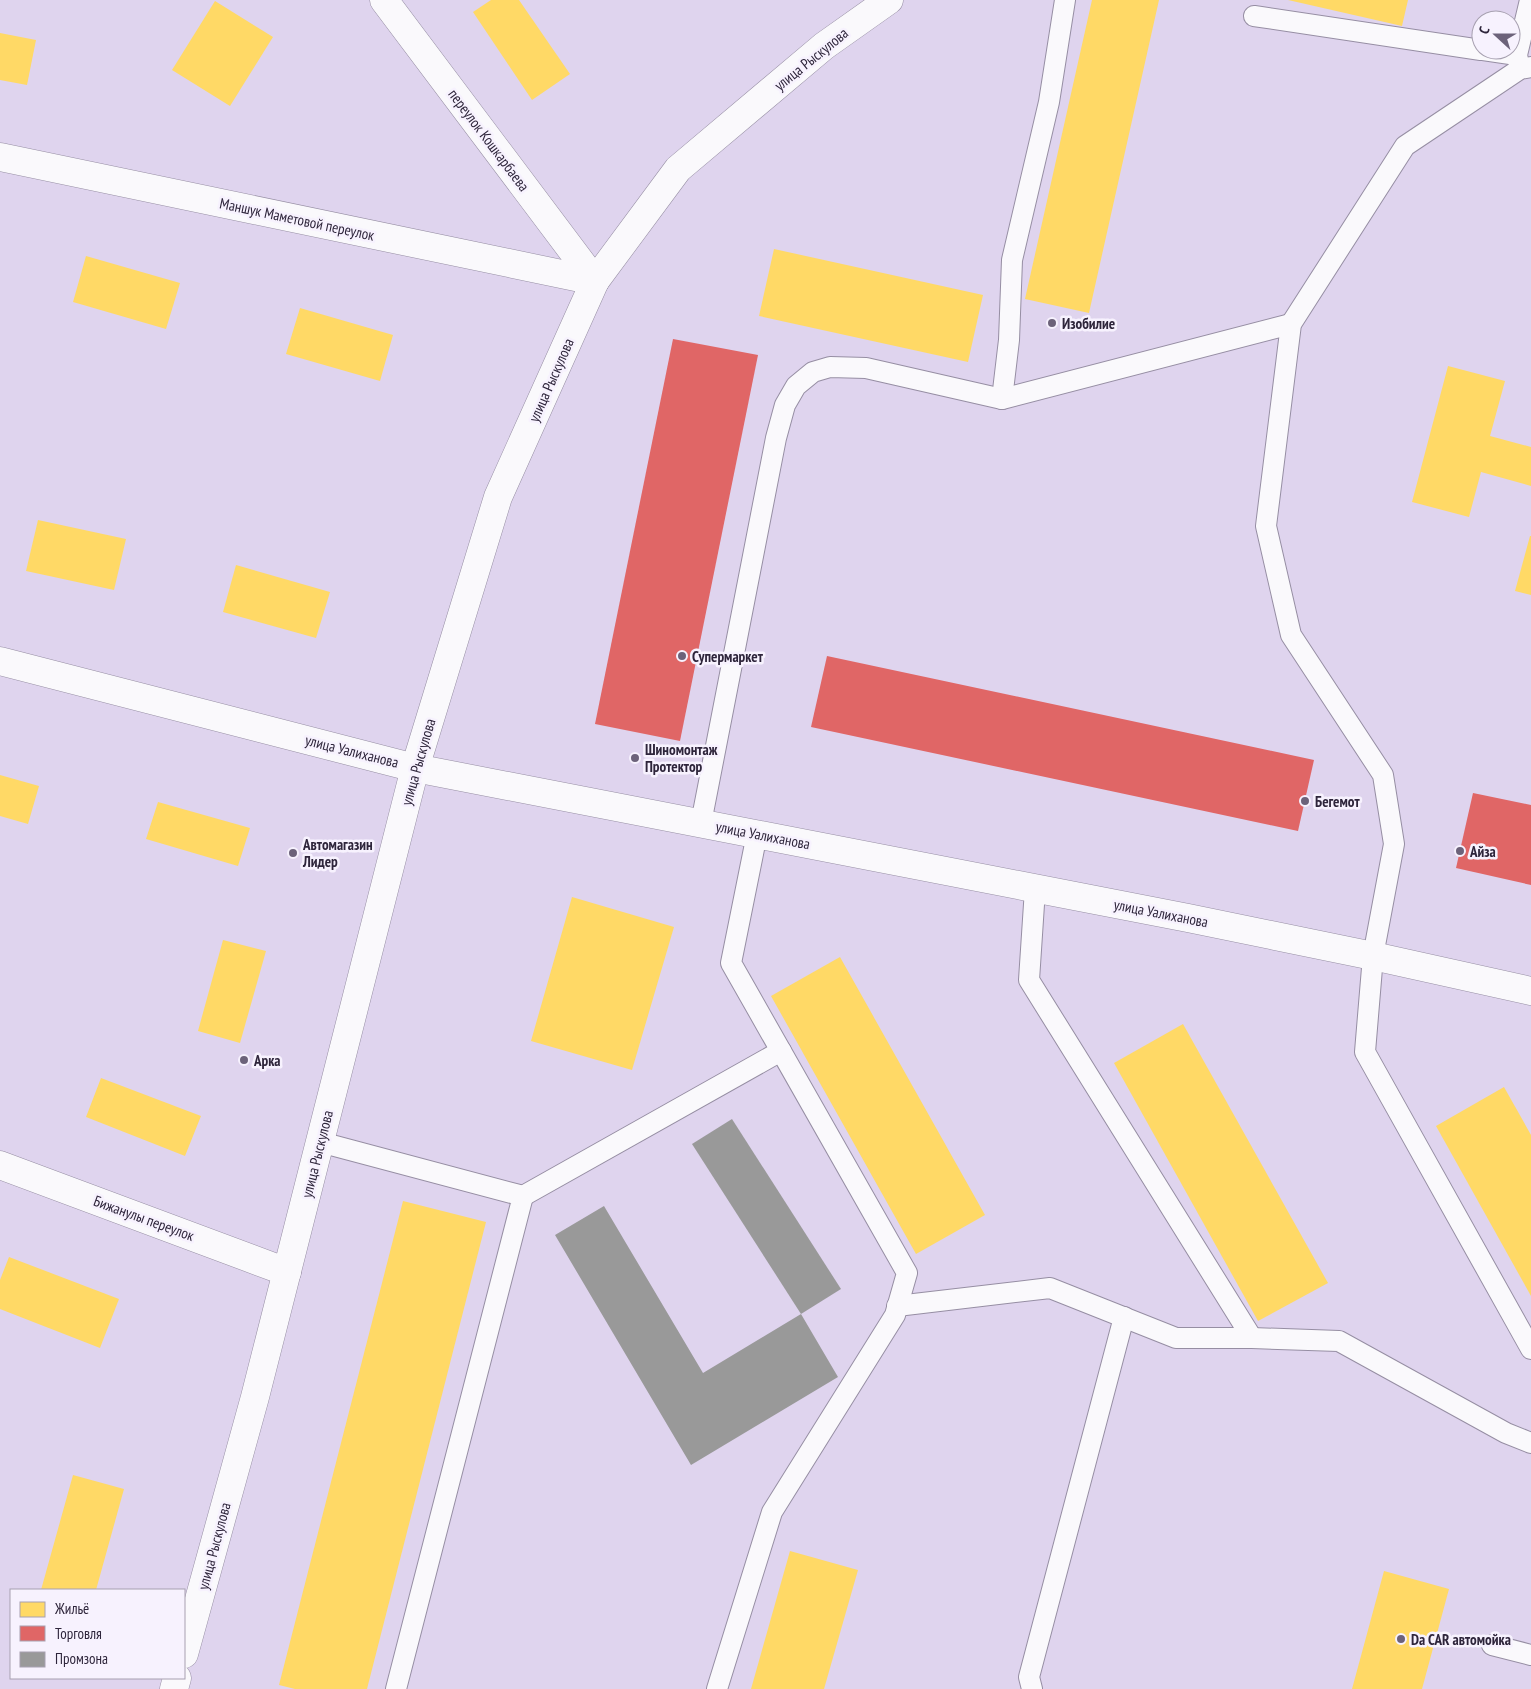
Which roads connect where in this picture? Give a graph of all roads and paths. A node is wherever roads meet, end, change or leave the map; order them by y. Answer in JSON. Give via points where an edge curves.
{"nodes":[{"id":1,"x":384,"y":0,"type":"edge"},
{"id":2,"x":889,"y":0,"type":"edge"},
{"id":3,"x":1065,"y":0,"type":"edge"},
{"id":4,"x":1530,"y":0,"type":"edge"},
{"id":5,"x":1254,"y":16,"type":"dead end"},
{"id":6,"x":1471,"y":48,"type":"edge"},
{"id":7,"x":1523,"y":64,"type":"edge"},
{"id":8,"x":0,"y":158,"type":"edge"},
{"id":9,"x":595,"y":281,"type":"junction"},
{"id":10,"x":1291,"y":324,"type":"junction"},
{"id":11,"x":1002,"y":399,"type":"junction"},
{"id":12,"x":0,"y":661,"type":"edge"},
{"id":13,"x":415,"y":768,"type":"junction"},
{"id":14,"x":701,"y":823,"type":"junction"},
{"id":15,"x":757,"y":834,"type":"junction"},
{"id":16,"x":1035,"y":889,"type":"junction"},
{"id":17,"x":1373,"y":956,"type":"junction"},
{"id":18,"x":1531,"y":991,"type":"edge"},
{"id":19,"x":781,"y":1051,"type":"junction"},
{"id":20,"x":320,"y":1142,"type":"junction"},
{"id":21,"x":0,"y":1165,"type":"edge"},
{"id":22,"x":523,"y":1196,"type":"junction"},
{"id":23,"x":287,"y":1272,"type":"junction"},
{"id":24,"x":897,"y":1306,"type":"junction"},
{"id":25,"x":1124,"y":1317,"type":"junction"},
{"id":26,"x":1252,"y":1338,"type":"junction"},
{"id":27,"x":1531,"y":1349,"type":"edge"},
{"id":28,"x":1531,"y":1443,"type":"edge"},
{"id":29,"x":1492,"y":1645,"type":"dead end"},
{"id":30,"x":185,"y":1650,"type":"edge"},
{"id":31,"x":1531,"y":1655,"type":"edge"},
{"id":32,"x":396,"y":1689,"type":"edge"},
{"id":33,"x":717,"y":1689,"type":"edge"},
{"id":34,"x":1032,"y":1689,"type":"edge"}],
"edges":[{"from":1,"to":9,"type":"street","name":"переулок Кошкарбаева"},
{"from":2,"to":9,"type":"street","name":"улица Рыскулова","via":[[824,46],[678,169]]},
{"from":3,"to":11,"type":"lane","via":[[1049,102],[1012,260],[1009,340]]},
{"from":4,"to":7,"type":"lane"},
{"from":5,"to":6,"type":"lane"},
{"from":7,"to":10,"type":"lane","via":[[1405,146]]},
{"from":8,"to":9,"type":"street","name":"Маншук Маметовой переулок"},
{"from":9,"to":13,"type":"street","name":"улица Рыскулова","via":[[498,497]]},
{"from":10,"to":11,"type":"lane"},
{"from":10,"to":17,"type":"lane","via":[[1266,526],[1291,635],[1383,775],[1394,844]]},
{"from":11,"to":14,"type":"lane","via":[[866,368],[830,367],[813,372],[796,386],[785,405],[776,438]]},
{"from":12,"to":13,"type":"street","name":"улица Уалиханова"},
{"from":13,"to":14,"type":"street","name":"улица Уалиханова"},
{"from":13,"to":20,"type":"street","name":"улица Рыскулова"},
{"from":14,"to":15,"type":"street","name":"улица Уалиханова"},
{"from":15,"to":16,"type":"street","name":"улица Уалиханова"},
{"from":15,"to":19,"type":"lane","via":[[731,963]]},
{"from":16,"to":17,"type":"street","name":"улица Уалиханова"},
{"from":16,"to":26,"type":"lane","via":[[1029,980]]},
{"from":17,"to":18,"type":"street","name":"улица Уалиханова"},
{"from":17,"to":27,"type":"lane","via":[[1365,1052]]},
{"from":19,"to":22,"type":"lane"},
{"from":19,"to":24,"type":"lane","via":[[907,1273]]},
{"from":20,"to":22,"type":"lane"},
{"from":20,"to":23,"type":"street","name":"улица Рыскулова"},
{"from":21,"to":23,"type":"street","name":"Бижанулы переулок"},
{"from":22,"to":32,"type":"lane"},
{"from":23,"to":30,"type":"street","name":"улица Рыскулова"},
{"from":24,"to":25,"type":"lane","via":[[1050,1288]]},
{"from":24,"to":33,"type":"lane","via":[[895,1315],[772,1512]]},
{"from":25,"to":26,"type":"lane","via":[[1176,1338]]},
{"from":25,"to":34,"type":"lane","via":[[1029,1677]]},
{"from":26,"to":28,"type":"lane","via":[[1339,1341],[1506,1433]]},
{"from":29,"to":31,"type":"lane"}]}
